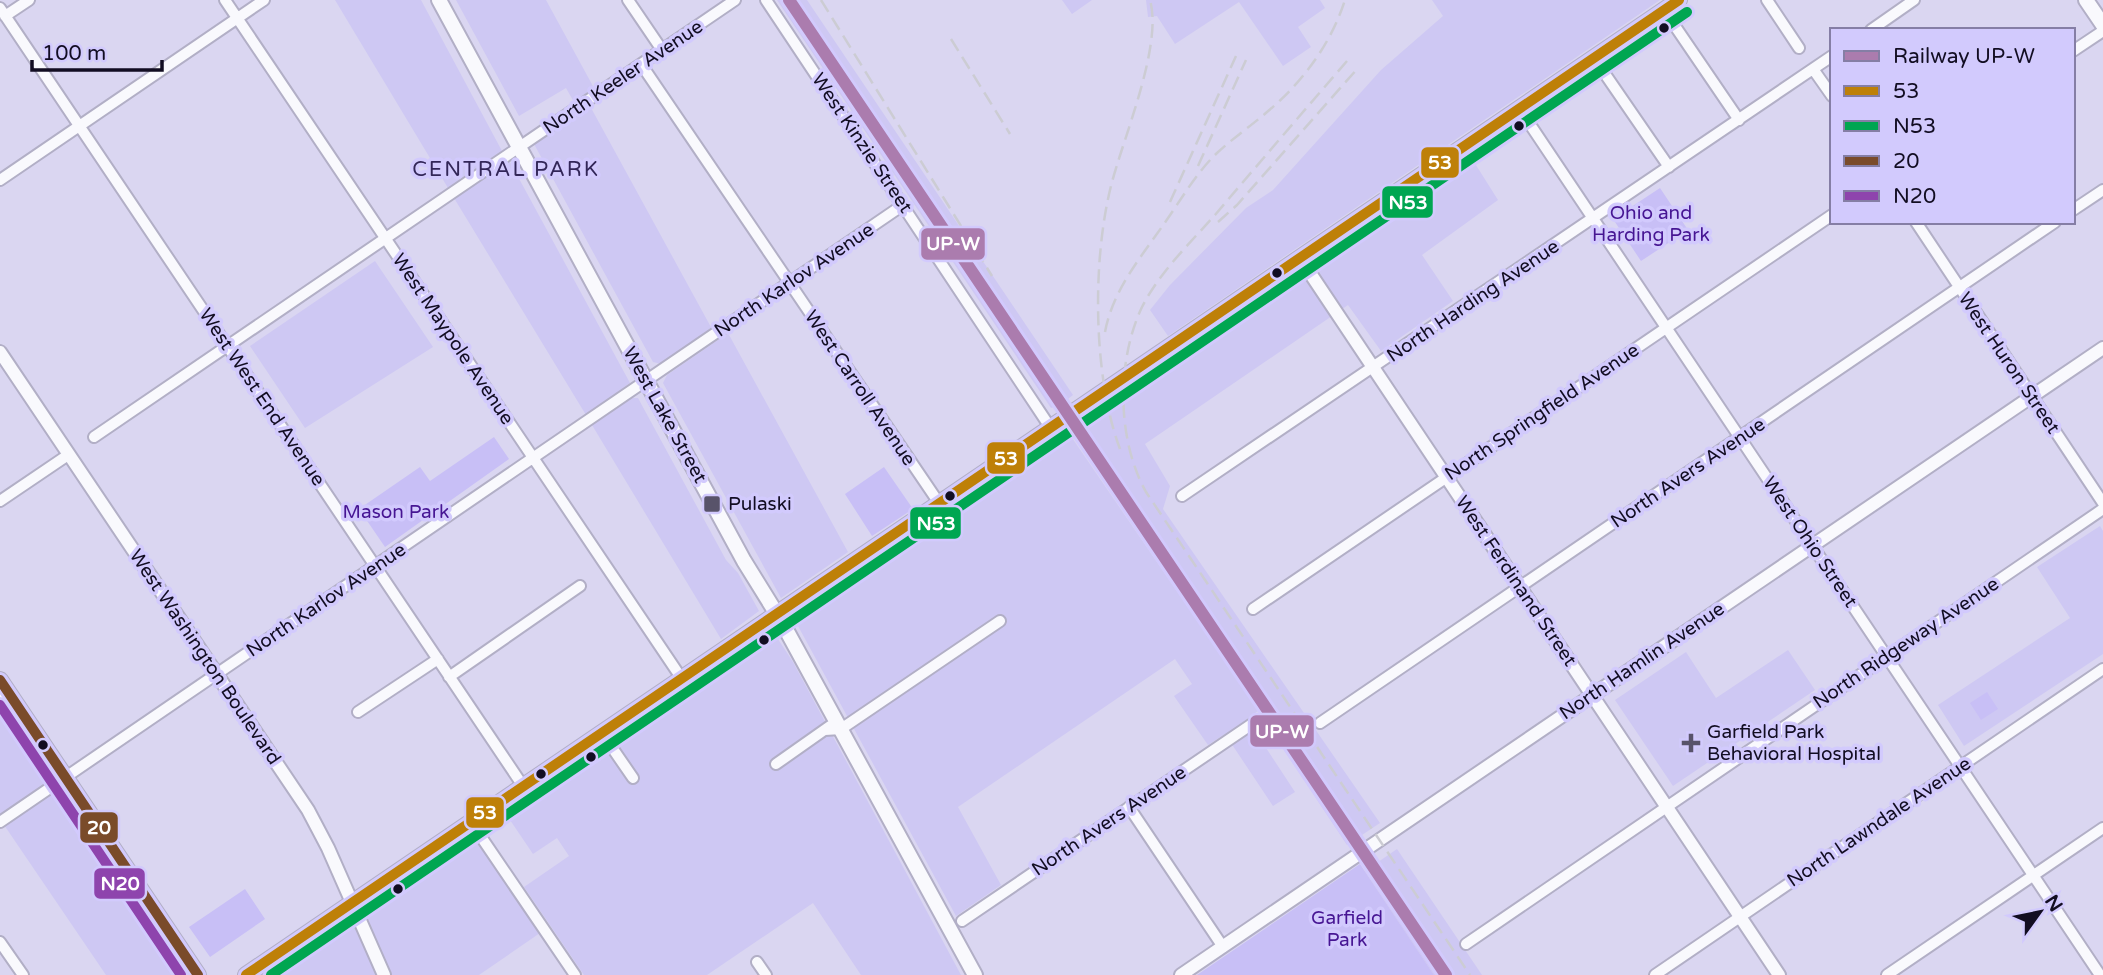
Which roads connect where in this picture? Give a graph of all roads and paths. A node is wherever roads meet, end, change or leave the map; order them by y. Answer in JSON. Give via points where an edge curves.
{"nodes":[{"id":1,"x":29,"y":0,"type":"edge"},
{"id":2,"x":225,"y":0,"type":"edge"},
{"id":3,"x":264,"y":0,"type":"edge"},
{"id":4,"x":430,"y":0,"type":"edge"},
{"id":5,"x":439,"y":0,"type":"edge"},
{"id":6,"x":448,"y":0,"type":"edge"},
{"id":7,"x":628,"y":0,"type":"edge"},
{"id":8,"x":735,"y":0,"type":"edge"},
{"id":9,"x":766,"y":0,"type":"edge"},
{"id":10,"x":1679,"y":0,"type":"edge"},
{"id":11,"x":1767,"y":0,"type":"edge"},
{"id":12,"x":1914,"y":0,"type":"edge"},
{"id":13,"x":2086,"y":0,"type":"edge"},
{"id":14,"x":1664,"y":10,"type":"junction"},
{"id":15,"x":3,"y":12,"type":"edge"},
{"id":16,"x":237,"y":18,"type":"junction"},
{"id":17,"x":2103,"y":25,"type":"edge"},
{"id":18,"x":1874,"y":28,"type":"edge"},
{"id":19,"x":2103,"y":31,"type":"edge"},
{"id":20,"x":1799,"y":48,"type":"dead end"},
{"id":21,"x":662,"y":50,"type":"junction"},
{"id":22,"x":2075,"y":50,"type":"edge"},
{"id":23,"x":1830,"y":57,"type":"edge"},
{"id":24,"x":1594,"y":58,"type":"junction"},
{"id":25,"x":641,"y":64,"type":"junction"},
{"id":26,"x":1813,"y":69,"type":"junction"},
{"id":27,"x":1830,"y":93,"type":"edge"},
{"id":28,"x":1519,"y":108,"type":"junction"},
{"id":29,"x":1739,"y":120,"type":"junction"},
{"id":30,"x":79,"y":126,"type":"junction"},
{"id":31,"x":519,"y":147,"type":"junction"},
{"id":32,"x":1669,"y":167,"type":"junction"},
{"id":33,"x":0,"y":180,"type":"edge"},
{"id":34,"x":2103,"y":190,"type":"edge"},
{"id":35,"x":903,"y":205,"type":"junction"},
{"id":36,"x":2075,"y":209,"type":"edge"},
{"id":37,"x":1830,"y":216,"type":"edge"},
{"id":38,"x":1593,"y":219,"type":"junction"},
{"id":39,"x":1917,"y":224,"type":"edge"},
{"id":40,"x":2052,"y":224,"type":"edge"},
{"id":41,"x":386,"y":239,"type":"junction"},
{"id":42,"x":1300,"y":257,"type":"junction"},
{"id":43,"x":789,"y":284,"type":"junction"},
{"id":44,"x":1959,"y":288,"type":"junction"},
{"id":45,"x":1666,"y":328,"type":"junction"},
{"id":46,"x":227,"y":346,"type":"junction"},
{"id":47,"x":2103,"y":348,"type":"edge"},
{"id":48,"x":0,"y":352,"type":"edge"},
{"id":49,"x":1374,"y":369,"type":"junction"},
{"id":50,"x":646,"y":381,"type":"junction"},
{"id":51,"x":2032,"y":396,"type":"junction"},
{"id":52,"x":1050,"y":427,"type":"junction"},
{"id":53,"x":94,"y":437,"type":"dead end"},
{"id":54,"x":1740,"y":438,"type":"junction"},
{"id":55,"x":68,"y":454,"type":"junction"},
{"id":56,"x":533,"y":458,"type":"junction"},
{"id":57,"x":1446,"y":477,"type":"junction"},
{"id":58,"x":1181,"y":496,"type":"dead end"},
{"id":59,"x":0,"y":501,"type":"edge"},
{"id":60,"x":939,"y":503,"type":"junction"},
{"id":61,"x":2103,"y":503,"type":"edge"},
{"id":62,"x":2103,"y":509,"type":"edge"},
{"id":63,"x":1812,"y":545,"type":"junction"},
{"id":64,"x":375,"y":566,"type":"junction"},
{"id":65,"x":580,"y":586,"type":"dead end"},
{"id":66,"x":1520,"y":588,"type":"junction"},
{"id":67,"x":1253,"y":609,"type":"dead end"},
{"id":68,"x":776,"y":614,"type":"junction"},
{"id":69,"x":1000,"y":621,"type":"dead end"},
{"id":70,"x":1886,"y":656,"type":"junction"},
{"id":71,"x":438,"y":659,"type":"junction"},
{"id":72,"x":2103,"y":669,"type":"edge"},
{"id":73,"x":217,"y":675,"type":"junction"},
{"id":74,"x":449,"y":677,"type":"junction"},
{"id":75,"x":682,"y":679,"type":"junction"},
{"id":76,"x":0,"y":680,"type":"edge"},
{"id":77,"x":1592,"y":695,"type":"junction"},
{"id":78,"x":0,"y":701,"type":"edge"},
{"id":79,"x":358,"y":712,"type":"dead end"},
{"id":80,"x":1255,"y":722,"type":"dead end"},
{"id":81,"x":1320,"y":723,"type":"dead end"},
{"id":82,"x":839,"y":726,"type":"junction"},
{"id":83,"x":602,"y":733,"type":"junction"},
{"id":84,"x":776,"y":764,"type":"dead end"},
{"id":85,"x":1961,"y":767,"type":"junction"},
{"id":86,"x":633,"y":778,"type":"dead end"},
{"id":87,"x":61,"y":781,"type":"junction"},
{"id":88,"x":523,"y":786,"type":"junction"},
{"id":89,"x":1129,"y":807,"type":"junction"},
{"id":90,"x":1667,"y":807,"type":"junction"},
{"id":91,"x":0,"y":822,"type":"edge"},
{"id":92,"x":471,"y":822,"type":"junction"},
{"id":93,"x":2103,"y":828,"type":"edge"},
{"id":94,"x":2034,"y":876,"type":"junction"},
{"id":95,"x":351,"y":903,"type":"junction"},
{"id":96,"x":1740,"y":917,"type":"junction"},
{"id":97,"x":946,"y":920,"type":"junction"},
{"id":98,"x":962,"y":921,"type":"junction"},
{"id":99,"x":953,"y":935,"type":"junction"},
{"id":100,"x":0,"y":942,"type":"edge"},
{"id":101,"x":1466,"y":944,"type":"dead end"},
{"id":102,"x":1223,"y":947,"type":"junction"},
{"id":103,"x":757,"y":962,"type":"dead end"},
{"id":104,"x":23,"y":975,"type":"edge"},
{"id":105,"x":184,"y":975,"type":"edge"},
{"id":106,"x":198,"y":975,"type":"edge"},
{"id":107,"x":246,"y":975,"type":"edge"},
{"id":108,"x":384,"y":975,"type":"edge"},
{"id":109,"x":575,"y":975,"type":"edge"},
{"id":110,"x":766,"y":975,"type":"edge"},
{"id":111,"x":975,"y":975,"type":"edge"},
{"id":112,"x":1181,"y":975,"type":"edge"},
{"id":113,"x":1655,"y":975,"type":"edge"},
{"id":114,"x":1779,"y":975,"type":"edge"},
{"id":115,"x":1887,"y":975,"type":"edge"},
{"id":116,"x":2100,"y":975,"type":"edge"}],
"edges":[{"from":1,"to":15,"type":"street"},
{"from":2,"to":16,"type":"street","name":"West Maypole Avenue"},
{"from":3,"to":16,"type":"street"},
{"from":4,"to":31,"type":"main road","name":"West Lake Street"},
{"from":5,"to":31,"type":"main road","name":"West Lake Street"},
{"from":6,"to":31,"type":"main road","name":"West Lake Street"},
{"from":7,"to":21,"type":"street"},
{"from":8,"to":21,"type":"street","name":"North Keeler Avenue"},
{"from":9,"to":35,"type":"street","name":"West Kinzie Street"},
{"from":10,"to":14,"type":"main road"},
{"from":11,"to":20,"type":"street"},
{"from":12,"to":18,"type":"street"},
{"from":13,"to":17,"type":"main road"},
{"from":14,"to":24,"type":"main road"},
{"from":14,"to":29,"type":"street"},
{"from":15,"to":30,"type":"street","name":"West West End Avenue"},
{"from":16,"to":30,"type":"street"},
{"from":16,"to":41,"type":"street","name":"West Maypole Avenue"},
{"from":19,"to":22,"type":"street"},
{"from":21,"to":25,"type":"street","name":"North Keeler Avenue"},
{"from":23,"to":26,"type":"street","name":"North Harding Avenue"},
{"from":24,"to":28,"type":"main road"},
{"from":24,"to":32,"type":"street"},
{"from":25,"to":31,"type":"street","name":"North Keeler Avenue"},
{"from":25,"to":43,"type":"street","name":"West Carroll Avenue"},
{"from":26,"to":27,"type":"street"},
{"from":26,"to":29,"type":"street","name":"North Harding Avenue"},
{"from":28,"to":38,"type":"street","name":"West Ohio Street"},
{"from":28,"to":42,"type":"main road"},
{"from":29,"to":32,"type":"street","name":"North Harding Avenue"},
{"from":30,"to":33,"type":"street"},
{"from":30,"to":46,"type":"street","name":"West West End Avenue"},
{"from":31,"to":41,"type":"street","name":"North Keeler Avenue"},
{"from":31,"to":50,"type":"main road","name":"West Lake Street"},
{"from":32,"to":38,"type":"street","name":"North Harding Avenue"},
{"from":34,"to":36,"type":"street"},
{"from":35,"to":43,"type":"street","name":"North Karlov Avenue"},
{"from":35,"to":52,"type":"street","name":"West Kinzie Street"},
{"from":37,"to":45,"type":"street","name":"North Springfield Avenue"},
{"from":38,"to":45,"type":"street","name":"West Ohio Street"},
{"from":38,"to":49,"type":"street","name":"North Harding Avenue"},
{"from":39,"to":44,"type":"street","name":"West Huron Street"},
{"from":40,"to":44,"type":"street","name":"North Avers Avenue"},
{"from":41,"to":46,"type":"street","name":"North Keeler Avenue"},
{"from":41,"to":56,"type":"street","name":"West Maypole Avenue"},
{"from":42,"to":49,"type":"street","name":"West Ferdinand Street"},
{"from":42,"to":52,"type":"main road"},
{"from":43,"to":50,"type":"street","name":"North Karlov Avenue"},
{"from":43,"to":60,"type":"street","name":"West Carroll Avenue"},
{"from":44,"to":51,"type":"street","name":"West Huron Street"},
{"from":44,"to":54,"type":"street","name":"North Avers Avenue"},
{"from":45,"to":54,"type":"street","name":"West Ohio Street"},
{"from":45,"to":57,"type":"street","name":"North Springfield Avenue"},
{"from":46,"to":53,"type":"street","name":"North Keeler Avenue"},
{"from":46,"to":64,"type":"street","name":"West West End Avenue"},
{"from":47,"to":51,"type":"street","name":"North Hamlin Avenue"},
{"from":48,"to":55,"type":"street","name":"West Washington Boulevard"},
{"from":49,"to":57,"type":"street","name":"West Ferdinand Street"},
{"from":49,"to":58,"type":"street","name":"North Harding Avenue"},
{"from":50,"to":56,"type":"street","name":"North Karlov Avenue"},
{"from":50,"to":68,"type":"main road","name":"West Lake Street"},
{"from":51,"to":61,"type":"street","name":"West Huron Street"},
{"from":51,"to":63,"type":"street","name":"North Hamlin Avenue"},
{"from":52,"to":60,"type":"main road"},
{"from":54,"to":63,"type":"street","name":"West Ohio Street"},
{"from":54,"to":66,"type":"street","name":"North Avers Avenue"},
{"from":55,"to":59,"type":"street"},
{"from":55,"to":73,"type":"street","name":"West Washington Boulevard"},
{"from":56,"to":64,"type":"street","name":"North Karlov Avenue"},
{"from":56,"to":75,"type":"street","name":"West Maypole Avenue"},
{"from":57,"to":66,"type":"street","name":"West Ferdinand Street"},
{"from":57,"to":67,"type":"street","name":"North Springfield Avenue"},
{"from":60,"to":68,"type":"main road"},
{"from":62,"to":70,"type":"street","name":"North Ridgeway Avenue"},
{"from":63,"to":70,"type":"street","name":"West Ohio Street"},
{"from":63,"to":77,"type":"street","name":"North Hamlin Avenue"},
{"from":64,"to":71,"type":"street","name":"West West End Avenue"},
{"from":64,"to":73,"type":"street","name":"North Karlov Avenue"},
{"from":65,"to":74,"type":"street"},
{"from":66,"to":77,"type":"street","name":"West Ferdinand Street"},
{"from":66,"to":81,"type":"street","name":"North Avers Avenue"},
{"from":68,"to":75,"type":"main road"},
{"from":68,"to":82,"type":"main road","name":"West Lake Street"},
{"from":69,"to":82,"type":"street"},
{"from":70,"to":85,"type":"street","name":"West Ohio Street"},
{"from":70,"to":90,"type":"street","name":"North Ridgeway Avenue"},
{"from":71,"to":74,"type":"street","name":"West West End Avenue"},
{"from":71,"to":79,"type":"street"},
{"from":72,"to":85,"type":"street","name":"North Lawndale Avenue"},
{"from":73,"to":87,"type":"street","name":"North Karlov Avenue"},
{"from":73,"to":95,"type":"street","name":"West Washington Boulevard","via":[[308,810]]},
{"from":74,"to":88,"type":"street","name":"West West End Avenue"},
{"from":75,"to":83,"type":"main road"},
{"from":76,"to":87,"type":"main road"},
{"from":77,"to":90,"type":"street","name":"West Ferdinand Street"},
{"from":77,"to":102,"type":"street","name":"North Hamlin Avenue"},
{"from":78,"to":87,"type":"main road"},
{"from":80,"to":89,"type":"street","name":"North Avers Avenue"},
{"from":82,"to":84,"type":"street"},
{"from":82,"to":97,"type":"main road","name":"West Lake Street"},
{"from":83,"to":86,"type":"street"},
{"from":83,"to":88,"type":"main road"},
{"from":85,"to":94,"type":"street","name":"West Ohio Street"},
{"from":85,"to":96,"type":"street","name":"North Lawndale Avenue"},
{"from":87,"to":91,"type":"street","name":"North Karlov Avenue"},
{"from":87,"to":105,"type":"main road"},
{"from":87,"to":106,"type":"main road"},
{"from":88,"to":92,"type":"main road"},
{"from":89,"to":98,"type":"street","name":"North Avers Avenue"},
{"from":89,"to":102,"type":"street"},
{"from":90,"to":96,"type":"street","name":"West Ferdinand Street"},
{"from":90,"to":101,"type":"street","name":"North Ridgeway Avenue"},
{"from":92,"to":95,"type":"main road"},
{"from":92,"to":109,"type":"street"},
{"from":93,"to":94,"type":"street"},
{"from":94,"to":115,"type":"street"},
{"from":94,"to":116,"type":"street","name":"West Ohio Street"},
{"from":95,"to":107,"type":"main road"},
{"from":95,"to":108,"type":"street","name":"West Washington Boulevard"},
{"from":96,"to":113,"type":"street","name":"North Lawndale Avenue"},
{"from":96,"to":114,"type":"street","name":"West Ferdinand Street"},
{"from":97,"to":98,"type":"street"},
{"from":97,"to":99,"type":"main road","name":"West Lake Street"},
{"from":98,"to":99,"type":"street","name":"North Avers Avenue"},
{"from":99,"to":111,"type":"main road","name":"West Lake Street"},
{"from":100,"to":104,"type":"street"},
{"from":102,"to":112,"type":"street","name":"North Hamlin Avenue"},
{"from":103,"to":110,"type":"street"}]}
